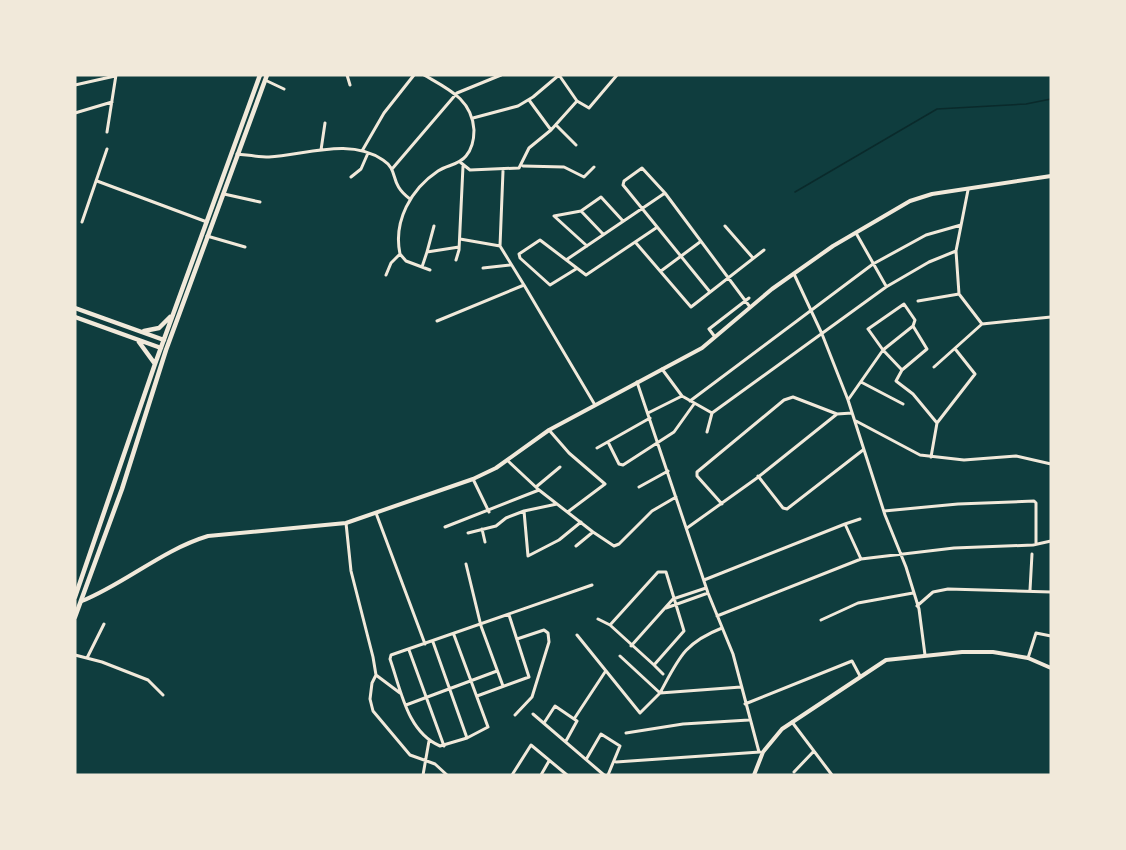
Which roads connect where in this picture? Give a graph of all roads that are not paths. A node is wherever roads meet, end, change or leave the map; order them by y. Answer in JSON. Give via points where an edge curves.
{"nodes":[{"id":1,"x":260,"y":75,"type":"edge"},
{"id":2,"x":347,"y":75,"type":"edge"},
{"id":3,"x":414,"y":75,"type":"edge"},
{"id":4,"x":424,"y":75,"type":"edge"},
{"id":5,"x":501,"y":75,"type":"edge"},
{"id":6,"x":116,"y":76,"type":"edge"},
{"id":7,"x":615,"y":76,"type":"edge"},
{"id":8,"x":266,"y":77,"type":"edge"},
{"id":9,"x":75,"y":85,"type":"edge"},
{"id":10,"x":350,"y":85,"type":"dead end"},
{"id":11,"x":284,"y":89,"type":"dead end"},
{"id":12,"x":457,"y":93,"type":"junction"},
{"id":13,"x":529,"y":100,"type":"junction"},
{"id":14,"x":577,"y":101,"type":"junction"},
{"id":15,"x":112,"y":102,"type":"junction"},
{"id":16,"x":75,"y":112,"type":"edge"},
{"id":17,"x":473,"y":118,"type":"junction"},
{"id":18,"x":325,"y":123,"type":"dead end"},
{"id":19,"x":556,"y":125,"type":"junction"},
{"id":20,"x":551,"y":130,"type":"junction"},
{"id":21,"x":107,"y":132,"type":"dead end"},
{"id":22,"x":576,"y":145,"type":"dead end"},
{"id":23,"x":107,"y":149,"type":"dead end"},
{"id":24,"x":321,"y":150,"type":"junction"},
{"id":25,"x":362,"y":151,"type":"junction"},
{"id":26,"x":368,"y":153,"type":"junction"},
{"id":27,"x":237,"y":154,"type":"junction"},
{"id":28,"x":461,"y":164,"type":"junction"},
{"id":29,"x":523,"y":166,"type":"junction"},
{"id":30,"x":594,"y":167,"type":"dead end"},
{"id":31,"x":392,"y":169,"type":"junction"},
{"id":32,"x":503,"y":171,"type":"junction"},
{"id":33,"x":1051,"y":176,"type":"edge"},
{"id":34,"x":351,"y":177,"type":"dead end"},
{"id":35,"x":97,"y":181,"type":"junction"},
{"id":36,"x":968,"y":190,"type":"junction"},
{"id":37,"x":222,"y":194,"type":"junction"},
{"id":38,"x":665,"y":194,"type":"junction"},
{"id":39,"x":410,"y":199,"type":"junction"},
{"id":40,"x":260,"y":202,"type":"dead end"},
{"id":41,"x":642,"y":207,"type":"junction"},
{"id":42,"x":581,"y":211,"type":"junction"},
{"id":43,"x":623,"y":221,"type":"junction"},
{"id":44,"x":82,"y":222,"type":"dead end"},
{"id":45,"x":207,"y":222,"type":"junction"},
{"id":46,"x":961,"y":225,"type":"junction"},
{"id":47,"x":434,"y":226,"type":"dead end"},
{"id":48,"x":725,"y":226,"type":"dead end"},
{"id":49,"x":657,"y":228,"type":"junction"},
{"id":50,"x":856,"y":233,"type":"junction"},
{"id":51,"x":603,"y":234,"type":"junction"},
{"id":52,"x":207,"y":236,"type":"junction"},
{"id":53,"x":460,"y":239,"type":"junction"},
{"id":54,"x":700,"y":242,"type":"junction"},
{"id":55,"x":636,"y":243,"type":"junction"},
{"id":56,"x":500,"y":246,"type":"junction"},
{"id":57,"x":587,"y":246,"type":"junction"},
{"id":58,"x":245,"y":247,"type":"dead end"},
{"id":59,"x":459,"y":247,"type":"junction"},
{"id":60,"x":764,"y":250,"type":"dead end"},
{"id":61,"x":956,"y":251,"type":"junction"},
{"id":62,"x":428,"y":252,"type":"junction"},
{"id":63,"x":400,"y":254,"type":"junction"},
{"id":64,"x":682,"y":255,"type":"junction"},
{"id":65,"x":753,"y":258,"type":"junction"},
{"id":66,"x":456,"y":260,"type":"dead end"},
{"id":67,"x":566,"y":260,"type":"junction"},
{"id":68,"x":873,"y":264,"type":"junction"},
{"id":69,"x":510,"y":265,"type":"junction"},
{"id":70,"x":422,"y":267,"type":"junction"},
{"id":71,"x":483,"y":268,"type":"dead end"},
{"id":72,"x":576,"y":269,"type":"junction"},
{"id":73,"x":430,"y":270,"type":"dead end"},
{"id":74,"x":660,"y":271,"type":"junction"},
{"id":75,"x":794,"y":274,"type":"junction"},
{"id":76,"x":386,"y":275,"type":"dead end"},
{"id":77,"x":730,"y":277,"type":"junction"},
{"id":78,"x":524,"y":285,"type":"junction"},
{"id":79,"x":886,"y":287,"type":"junction"},
{"id":80,"x":710,"y":292,"type":"junction"},
{"id":81,"x":959,"y":294,"type":"junction"},
{"id":82,"x":747,"y":299,"type":"junction"},
{"id":83,"x":918,"y":301,"type":"dead end"},
{"id":84,"x":751,"y":305,"type":"junction"},
{"id":85,"x":75,"y":308,"type":"edge"},
{"id":86,"x":811,"y":311,"type":"junction"},
{"id":87,"x":172,"y":315,"type":"junction"},
{"id":88,"x":75,"y":317,"type":"edge"},
{"id":89,"x":1051,"y":317,"type":"edge"},
{"id":90,"x":437,"y":321,"type":"dead end"},
{"id":91,"x":982,"y":324,"type":"junction"},
{"id":92,"x":913,"y":326,"type":"junction"},
{"id":93,"x":142,"y":332,"type":"junction"},
{"id":94,"x":822,"y":334,"type":"junction"},
{"id":95,"x":715,"y":337,"type":"junction"},
{"id":96,"x":136,"y":339,"type":"junction"},
{"id":97,"x":163,"y":340,"type":"junction"},
{"id":98,"x":169,"y":342,"type":"junction"},
{"id":99,"x":160,"y":348,"type":"junction"},
{"id":100,"x":166,"y":350,"type":"junction"},
{"id":101,"x":883,"y":350,"type":"junction"},
{"id":102,"x":956,"y":350,"type":"junction"},
{"id":103,"x":155,"y":364,"type":"junction"},
{"id":104,"x":934,"y":367,"type":"dead end"},
{"id":105,"x":662,"y":369,"type":"junction"},
{"id":106,"x":902,"y":370,"type":"junction"},
{"id":107,"x":637,"y":382,"type":"junction"},
{"id":108,"x":861,"y":382,"type":"junction"},
{"id":109,"x":682,"y":396,"type":"junction"},
{"id":110,"x":848,"y":400,"type":"junction"},
{"id":111,"x":690,"y":401,"type":"junction"},
{"id":112,"x":695,"y":404,"type":"junction"},
{"id":113,"x":903,"y":404,"type":"dead end"},
{"id":114,"x":594,"y":405,"type":"junction"},
{"id":115,"x":712,"y":413,"type":"junction"},
{"id":116,"x":852,"y":413,"type":"junction"},
{"id":117,"x":837,"y":414,"type":"junction"},
{"id":118,"x":649,"y":415,"type":"junction"},
{"id":119,"x":855,"y":420,"type":"junction"},
{"id":120,"x":937,"y":423,"type":"junction"},
{"id":121,"x":549,"y":430,"type":"junction"},
{"id":122,"x":707,"y":432,"type":"dead end"},
{"id":123,"x":608,"y":442,"type":"junction"},
{"id":124,"x":659,"y":444,"type":"junction"},
{"id":125,"x":597,"y":448,"type":"dead end"},
{"id":126,"x":863,"y":450,"type":"junction"},
{"id":127,"x":931,"y":457,"type":"junction"},
{"id":128,"x":507,"y":460,"type":"junction"},
{"id":129,"x":1051,"y":464,"type":"edge"},
{"id":130,"x":560,"y":467,"type":"dead end"},
{"id":131,"x":668,"y":471,"type":"junction"},
{"id":132,"x":758,"y":476,"type":"junction"},
{"id":133,"x":473,"y":479,"type":"junction"},
{"id":134,"x":639,"y":487,"type":"dead end"},
{"id":135,"x":538,"y":489,"type":"junction"},
{"id":136,"x":676,"y":497,"type":"junction"},
{"id":137,"x":557,"y":504,"type":"junction"},
{"id":138,"x":722,"y":504,"type":"junction"},
{"id":139,"x":524,"y":511,"type":"junction"},
{"id":140,"x":489,"y":512,"type":"junction"},
{"id":141,"x":569,"y":512,"type":"junction"},
{"id":142,"x":884,"y":512,"type":"junction"},
{"id":143,"x":376,"y":513,"type":"junction"},
{"id":144,"x":860,"y":519,"type":"dead end"},
{"id":145,"x":581,"y":522,"type":"junction"},
{"id":146,"x":346,"y":523,"type":"junction"},
{"id":147,"x":845,"y":524,"type":"junction"},
{"id":148,"x":445,"y":527,"type":"dead end"},
{"id":149,"x":687,"y":528,"type":"junction"},
{"id":150,"x":482,"y":530,"type":"junction"},
{"id":151,"x":592,"y":532,"type":"junction"},
{"id":152,"x":468,"y":533,"type":"dead end"},
{"id":153,"x":1051,"y":541,"type":"edge"},
{"id":154,"x":485,"y":542,"type":"dead end"},
{"id":155,"x":1036,"y":544,"type":"junction"},
{"id":156,"x":576,"y":546,"type":"dead end"},
{"id":157,"x":1032,"y":554,"type":"dead end"},
{"id":158,"x":902,"y":555,"type":"junction"},
{"id":159,"x":861,"y":559,"type":"junction"},
{"id":160,"x":466,"y":564,"type":"dead end"},
{"id":161,"x":704,"y":580,"type":"junction"},
{"id":162,"x":592,"y":585,"type":"dead end"},
{"id":163,"x":706,"y":588,"type":"junction"},
{"id":164,"x":1030,"y":590,"type":"junction"},
{"id":165,"x":1051,"y":592,"type":"edge"},
{"id":166,"x":708,"y":593,"type":"junction"},
{"id":167,"x":914,"y":593,"type":"junction"},
{"id":168,"x":75,"y":597,"type":"edge"},
{"id":169,"x":674,"y":599,"type":"junction"},
{"id":170,"x":81,"y":601,"type":"junction"},
{"id":171,"x":676,"y":604,"type":"junction"},
{"id":172,"x":917,"y":606,"type":"junction"},
{"id":173,"x":664,"y":608,"type":"junction"},
{"id":174,"x":509,"y":615,"type":"junction"},
{"id":175,"x":717,"y":615,"type":"junction"},
{"id":176,"x":75,"y":617,"type":"edge"},
{"id":177,"x":598,"y":619,"type":"dead end"},
{"id":178,"x":821,"y":620,"type":"dead end"},
{"id":179,"x":104,"y":624,"type":"dead end"},
{"id":180,"x":481,"y":626,"type":"junction"},
{"id":181,"x":610,"y":626,"type":"junction"},
{"id":182,"x":722,"y":628,"type":"junction"},
{"id":183,"x":454,"y":635,"type":"junction"},
{"id":184,"x":577,"y":635,"type":"dead end"},
{"id":185,"x":1051,"y":636,"type":"edge"},
{"id":186,"x":517,"y":639,"type":"junction"},
{"id":187,"x":433,"y":642,"type":"junction"},
{"id":188,"x":425,"y":644,"type":"junction"},
{"id":189,"x":631,"y":646,"type":"junction"},
{"id":190,"x":409,"y":650,"type":"junction"},
{"id":191,"x":75,"y":655,"type":"edge"},
{"id":192,"x":925,"y":655,"type":"junction"},
{"id":193,"x":620,"y":656,"type":"dead end"},
{"id":194,"x":87,"y":658,"type":"junction"},
{"id":195,"x":1028,"y":658,"type":"junction"},
{"id":196,"x":654,"y":665,"type":"junction"},
{"id":197,"x":1051,"y":668,"type":"edge"},
{"id":198,"x":497,"y":670,"type":"junction"},
{"id":199,"x":605,"y":672,"type":"junction"},
{"id":200,"x":663,"y":674,"type":"dead end"},
{"id":201,"x":376,"y":675,"type":"junction"},
{"id":202,"x":860,"y":676,"type":"junction"},
{"id":203,"x":471,"y":681,"type":"junction"},
{"id":204,"x":503,"y":686,"type":"junction"},
{"id":205,"x":741,"y":687,"type":"junction"},
{"id":206,"x":449,"y":689,"type":"junction"},
{"id":207,"x":660,"y":693,"type":"junction"},
{"id":208,"x":402,"y":694,"type":"junction"},
{"id":209,"x":163,"y":695,"type":"dead end"},
{"id":210,"x":477,"y":696,"type":"junction"},
{"id":211,"x":428,"y":698,"type":"junction"},
{"id":212,"x":745,"y":704,"type":"junction"},
{"id":213,"x":406,"y":705,"type":"junction"},
{"id":214,"x":532,"y":714,"type":"dead end"},
{"id":215,"x":515,"y":715,"type":"dead end"},
{"id":216,"x":574,"y":719,"type":"junction"},
{"id":217,"x":750,"y":720,"type":"junction"},
{"id":218,"x":792,"y":722,"type":"junction"},
{"id":219,"x":544,"y":723,"type":"junction"},
{"id":220,"x":626,"y":733,"type":"dead end"},
{"id":221,"x":467,"y":738,"type":"junction"},
{"id":222,"x":429,"y":741,"type":"junction"},
{"id":223,"x":566,"y":741,"type":"junction"},
{"id":224,"x":444,"y":746,"type":"junction"},
{"id":225,"x":814,"y":751,"type":"junction"},
{"id":226,"x":761,"y":752,"type":"junction"},
{"id":227,"x":587,"y":758,"type":"junction"},
{"id":228,"x":426,"y":761,"type":"junction"},
{"id":229,"x":550,"y":761,"type":"junction"},
{"id":230,"x":616,"y":762,"type":"junction"},
{"id":231,"x":794,"y":772,"type":"dead end"},
{"id":232,"x":423,"y":775,"type":"edge"},
{"id":233,"x":447,"y":775,"type":"edge"},
{"id":234,"x":512,"y":775,"type":"edge"},
{"id":235,"x":540,"y":775,"type":"edge"},
{"id":236,"x":567,"y":775,"type":"edge"},
{"id":237,"x":606,"y":775,"type":"edge"},
{"id":238,"x":754,"y":775,"type":"edge"},
{"id":239,"x":832,"y":775,"type":"edge"}],
"edges":[{"from":1,"to":45,"type":"highway"},
{"from":2,"to":10,"type":"street"},
{"from":3,"to":25,"type":"street","via":[[384,112]]},
{"from":4,"to":12,"type":"street"},
{"from":5,"to":12,"type":"street"},
{"from":6,"to":9,"type":"street"},
{"from":6,"to":15,"type":"street"},
{"from":7,"to":14,"type":"street","via":[[591,107],[585,108]]},
{"from":8,"to":11,"type":"street"},
{"from":8,"to":27,"type":"highway"},
{"from":12,"to":17,"type":"street"},
{"from":12,"to":31,"type":"street"},
{"from":13,"to":14,"type":"street","via":[[559,75]]},
{"from":13,"to":17,"type":"street","via":[[506,111]]},
{"from":13,"to":20,"type":"street"},
{"from":14,"to":19,"type":"street"},
{"from":15,"to":16,"type":"street"},
{"from":15,"to":21,"type":"street"},
{"from":17,"to":28,"type":"street","via":[[473,143]]},
{"from":18,"to":24,"type":"street"},
{"from":19,"to":20,"type":"street"},
{"from":19,"to":22,"type":"street"},
{"from":20,"to":29,"type":"street","via":[[529,148]]},
{"from":23,"to":35,"type":"street"},
{"from":24,"to":25,"type":"street"},
{"from":24,"to":27,"type":"street","via":[[268,157]]},
{"from":25,"to":26,"type":"street"},
{"from":26,"to":31,"type":"street"},
{"from":26,"to":34,"type":"street"},
{"from":27,"to":37,"type":"highway"},
{"from":28,"to":32,"type":"street","via":[[470,170]]},
{"from":28,"to":39,"type":"street","via":[[438,171]]},
{"from":28,"to":53,"type":"street"},
{"from":29,"to":30,"type":"street","via":[[564,167],[584,177]]},
{"from":29,"to":32,"type":"street"},
{"from":31,"to":39,"type":"street","via":[[398,190]]},
{"from":32,"to":56,"type":"street"},
{"from":33,"to":36,"type":"street"},
{"from":35,"to":44,"type":"street"},
{"from":35,"to":45,"type":"street"},
{"from":36,"to":46,"type":"street"},
{"from":36,"to":50,"type":"street","via":[[916,199]]},
{"from":37,"to":40,"type":"street"},
{"from":37,"to":52,"type":"highway"},
{"from":38,"to":41,"type":"street"},
{"from":38,"to":41,"type":"street","via":[[642,168],[623,184]]},
{"from":38,"to":54,"type":"street"},
{"from":39,"to":63,"type":"street","via":[[399,225]]},
{"from":41,"to":43,"type":"street"},
{"from":41,"to":49,"type":"street"},
{"from":42,"to":43,"type":"street","via":[[602,197]]},
{"from":42,"to":51,"type":"street"},
{"from":42,"to":57,"type":"street","via":[[554,217]]},
{"from":43,"to":51,"type":"street"},
{"from":45,"to":87,"type":"highway"},
{"from":46,"to":61,"type":"street"},
{"from":46,"to":68,"type":"street","via":[[926,235]]},
{"from":47,"to":62,"type":"street"},
{"from":48,"to":65,"type":"street"},
{"from":49,"to":55,"type":"street"},
{"from":49,"to":64,"type":"street"},
{"from":50,"to":68,"type":"street"},
{"from":50,"to":75,"type":"street"},
{"from":51,"to":57,"type":"street"},
{"from":52,"to":58,"type":"street"},
{"from":52,"to":98,"type":"highway"},
{"from":53,"to":56,"type":"street"},
{"from":53,"to":59,"type":"street"},
{"from":54,"to":64,"type":"street"},
{"from":54,"to":77,"type":"street"},
{"from":55,"to":72,"type":"street","via":[[587,275]]},
{"from":55,"to":74,"type":"street"},
{"from":56,"to":69,"type":"street"},
{"from":57,"to":67,"type":"street"},
{"from":59,"to":62,"type":"street"},
{"from":59,"to":66,"type":"street"},
{"from":60,"to":65,"type":"street"},
{"from":61,"to":79,"type":"street"},
{"from":61,"to":81,"type":"street"},
{"from":62,"to":70,"type":"street"},
{"from":63,"to":70,"type":"street"},
{"from":63,"to":76,"type":"street"},
{"from":64,"to":74,"type":"street"},
{"from":64,"to":80,"type":"street"},
{"from":65,"to":77,"type":"street"},
{"from":67,"to":72,"type":"street"},
{"from":67,"to":72,"type":"street","via":[[539,240],[519,254],[550,285]]},
{"from":68,"to":79,"type":"street"},
{"from":68,"to":86,"type":"street"},
{"from":69,"to":71,"type":"street"},
{"from":69,"to":78,"type":"street"},
{"from":70,"to":73,"type":"street"},
{"from":74,"to":80,"type":"street","via":[[690,307]]},
{"from":75,"to":84,"type":"street"},
{"from":75,"to":86,"type":"street"},
{"from":77,"to":80,"type":"street"},
{"from":77,"to":82,"type":"street"},
{"from":78,"to":90,"type":"street"},
{"from":78,"to":114,"type":"street"},
{"from":79,"to":94,"type":"street"},
{"from":81,"to":83,"type":"street"},
{"from":81,"to":91,"type":"street"},
{"from":82,"to":84,"type":"street"},
{"from":82,"to":95,"type":"street","via":[[709,329]]},
{"from":84,"to":95,"type":"street"},
{"from":85,"to":93,"type":"highway"},
{"from":86,"to":94,"type":"street"},
{"from":86,"to":111,"type":"street"},
{"from":87,"to":93,"type":"highway","via":[[159,328]]},
{"from":87,"to":97,"type":"highway"},
{"from":88,"to":96,"type":"highway"},
{"from":89,"to":91,"type":"street"},
{"from":91,"to":102,"type":"street"},
{"from":92,"to":101,"type":"street"},
{"from":92,"to":101,"type":"street","via":[[915,320],[903,304],[869,328],[868,333]]},
{"from":92,"to":106,"type":"street","via":[[927,349]]},
{"from":93,"to":97,"type":"highway"},
{"from":94,"to":110,"type":"street"},
{"from":94,"to":115,"type":"street"},
{"from":95,"to":105,"type":"street"},
{"from":96,"to":99,"type":"highway"},
{"from":96,"to":103,"type":"highway"},
{"from":97,"to":98,"type":"highway"},
{"from":97,"to":99,"type":"highway"},
{"from":98,"to":100,"type":"highway"},
{"from":99,"to":100,"type":"highway"},
{"from":99,"to":103,"type":"highway"},
{"from":100,"to":170,"type":"highway"},
{"from":101,"to":106,"type":"street"},
{"from":101,"to":108,"type":"street"},
{"from":102,"to":104,"type":"street"},
{"from":102,"to":120,"type":"street","via":[[975,374]]},
{"from":103,"to":168,"type":"highway"},
{"from":105,"to":107,"type":"street"},
{"from":105,"to":109,"type":"street"},
{"from":106,"to":120,"type":"street","via":[[897,382],[913,394]]},
{"from":107,"to":114,"type":"street"},
{"from":107,"to":118,"type":"street"},
{"from":108,"to":110,"type":"street"},
{"from":108,"to":113,"type":"street"},
{"from":109,"to":111,"type":"street"},
{"from":109,"to":118,"type":"street"},
{"from":110,"to":116,"type":"street"},
{"from":111,"to":112,"type":"street"},
{"from":112,"to":115,"type":"street"},
{"from":112,"to":124,"type":"street","via":[[678,428]]},
{"from":114,"to":121,"type":"street"},
{"from":115,"to":122,"type":"street"},
{"from":116,"to":117,"type":"street"},
{"from":116,"to":119,"type":"street"},
{"from":117,"to":132,"type":"street"},
{"from":117,"to":138,"type":"street","via":[[796,398],[784,400],[697,472]]},
{"from":118,"to":123,"type":"street"},
{"from":118,"to":124,"type":"street"},
{"from":119,"to":126,"type":"street"},
{"from":119,"to":127,"type":"street","via":[[910,451]]},
{"from":120,"to":127,"type":"street"},
{"from":121,"to":128,"type":"street"},
{"from":121,"to":141,"type":"street","via":[[605,484]]},
{"from":123,"to":124,"type":"street","via":[[621,465]]},
{"from":123,"to":125,"type":"street"},
{"from":124,"to":131,"type":"street"},
{"from":126,"to":132,"type":"street","via":[[787,510]]},
{"from":126,"to":142,"type":"street"},
{"from":127,"to":129,"type":"street","via":[[964,460],[1016,456]]},
{"from":128,"to":133,"type":"street"},
{"from":128,"to":135,"type":"street"},
{"from":130,"to":135,"type":"street"},
{"from":131,"to":134,"type":"street"},
{"from":131,"to":136,"type":"street"},
{"from":132,"to":138,"type":"street"},
{"from":133,"to":140,"type":"street"},
{"from":133,"to":143,"type":"street"},
{"from":135,"to":137,"type":"street"},
{"from":135,"to":140,"type":"street"},
{"from":136,"to":149,"type":"street"},
{"from":136,"to":151,"type":"street","via":[[652,511],[617,546]]},
{"from":137,"to":139,"type":"street"},
{"from":137,"to":141,"type":"street"},
{"from":138,"to":149,"type":"street"},
{"from":139,"to":145,"type":"street","via":[[528,556],[560,540]]},
{"from":139,"to":150,"type":"street"},
{"from":140,"to":148,"type":"street"},
{"from":141,"to":145,"type":"street"},
{"from":142,"to":155,"type":"street","via":[[1034,501]]},
{"from":142,"to":158,"type":"street"},
{"from":143,"to":146,"type":"street"},
{"from":143,"to":188,"type":"street"},
{"from":144,"to":147,"type":"street"},
{"from":145,"to":151,"type":"street"},
{"from":146,"to":170,"type":"street","via":[[198,539]]},
{"from":146,"to":201,"type":"street","via":[[351,571]]},
{"from":147,"to":159,"type":"street"},
{"from":147,"to":161,"type":"street"},
{"from":149,"to":161,"type":"street"},
{"from":150,"to":152,"type":"street"},
{"from":150,"to":154,"type":"street"},
{"from":151,"to":156,"type":"street"},
{"from":153,"to":155,"type":"street"},
{"from":155,"to":158,"type":"street"},
{"from":157,"to":164,"type":"street"},
{"from":158,"to":159,"type":"street"},
{"from":158,"to":167,"type":"street"},
{"from":159,"to":175,"type":"street"},
{"from":160,"to":180,"type":"street"},
{"from":161,"to":163,"type":"street"},
{"from":162,"to":174,"type":"street"},
{"from":163,"to":166,"type":"street"},
{"from":163,"to":169,"type":"street"},
{"from":164,"to":165,"type":"street"},
{"from":164,"to":172,"type":"street","via":[[938,591]]},
{"from":166,"to":171,"type":"street"},
{"from":166,"to":175,"type":"street"},
{"from":167,"to":172,"type":"street"},
{"from":167,"to":178,"type":"street","via":[[858,603]]},
{"from":169,"to":171,"type":"street"},
{"from":169,"to":173,"type":"street"},
{"from":169,"to":181,"type":"street","via":[[666,572],[660,571]]},
{"from":170,"to":176,"type":"highway"},
{"from":171,"to":173,"type":"street"},
{"from":171,"to":196,"type":"street","via":[[684,633]]},
{"from":172,"to":192,"type":"street"},
{"from":173,"to":189,"type":"street"},
{"from":174,"to":180,"type":"street"},
{"from":174,"to":186,"type":"street"},
{"from":175,"to":182,"type":"street"},
{"from":177,"to":181,"type":"street"},
{"from":179,"to":194,"type":"street"},
{"from":180,"to":183,"type":"street"},
{"from":180,"to":198,"type":"street"},
{"from":181,"to":189,"type":"street"},
{"from":182,"to":205,"type":"street"},
{"from":182,"to":207,"type":"street","via":[[690,644]]},
{"from":183,"to":187,"type":"street"},
{"from":183,"to":203,"type":"street"},
{"from":184,"to":199,"type":"street"},
{"from":185,"to":195,"type":"street","via":[[1036,633]]},
{"from":186,"to":204,"type":"street","via":[[529,677]]},
{"from":186,"to":215,"type":"street","via":[[544,630],[549,642],[532,697]]},
{"from":187,"to":188,"type":"street"},
{"from":187,"to":206,"type":"street"},
{"from":188,"to":190,"type":"street"},
{"from":189,"to":196,"type":"street"},
{"from":190,"to":208,"type":"street","via":[[390,657]]},
{"from":190,"to":211,"type":"street"},
{"from":191,"to":194,"type":"street"},
{"from":192,"to":195,"type":"street","via":[[993,652]]},
{"from":192,"to":202,"type":"street","via":[[886,660]]},
{"from":193,"to":207,"type":"street"},
{"from":194,"to":209,"type":"street","via":[[148,680]]},
{"from":195,"to":197,"type":"street"},
{"from":196,"to":200,"type":"street"},
{"from":198,"to":203,"type":"street"},
{"from":198,"to":204,"type":"street"},
{"from":199,"to":207,"type":"street","via":[[639,713]]},
{"from":199,"to":216,"type":"street"},
{"from":201,"to":208,"type":"street"},
{"from":201,"to":228,"type":"street","via":[[370,699],[375,714],[406,751]]},
{"from":202,"to":212,"type":"street","via":[[852,661]]},
{"from":202,"to":218,"type":"street"},
{"from":203,"to":206,"type":"street"},
{"from":203,"to":210,"type":"street"},
{"from":204,"to":210,"type":"street"},
{"from":205,"to":207,"type":"street"},
{"from":205,"to":212,"type":"street"},
{"from":206,"to":211,"type":"street"},
{"from":206,"to":221,"type":"street"},
{"from":208,"to":213,"type":"street"},
{"from":210,"to":221,"type":"street","via":[[488,727]]},
{"from":211,"to":213,"type":"street"},
{"from":211,"to":224,"type":"street"},
{"from":212,"to":217,"type":"street"},
{"from":213,"to":222,"type":"street","via":[[415,727]]},
{"from":214,"to":219,"type":"street"},
{"from":216,"to":219,"type":"street","via":[[555,706]]},
{"from":216,"to":223,"type":"street","via":[[577,721]]},
{"from":217,"to":220,"type":"street","via":[[683,724]]},
{"from":217,"to":226,"type":"street"},
{"from":218,"to":225,"type":"street"},
{"from":218,"to":226,"type":"street"},
{"from":219,"to":223,"type":"street"},
{"from":221,"to":224,"type":"street"},
{"from":222,"to":224,"type":"street"},
{"from":222,"to":228,"type":"street"},
{"from":223,"to":227,"type":"street"},
{"from":225,"to":231,"type":"street"},
{"from":225,"to":239,"type":"street"},
{"from":226,"to":230,"type":"street"},
{"from":226,"to":238,"type":"street"},
{"from":227,"to":230,"type":"street","via":[[601,734],[620,746]]},
{"from":227,"to":237,"type":"street"},
{"from":228,"to":232,"type":"street"},
{"from":228,"to":233,"type":"street"},
{"from":229,"to":234,"type":"street","via":[[530,745]]},
{"from":229,"to":235,"type":"street"},
{"from":229,"to":236,"type":"street"},
{"from":230,"to":237,"type":"street"}]}
